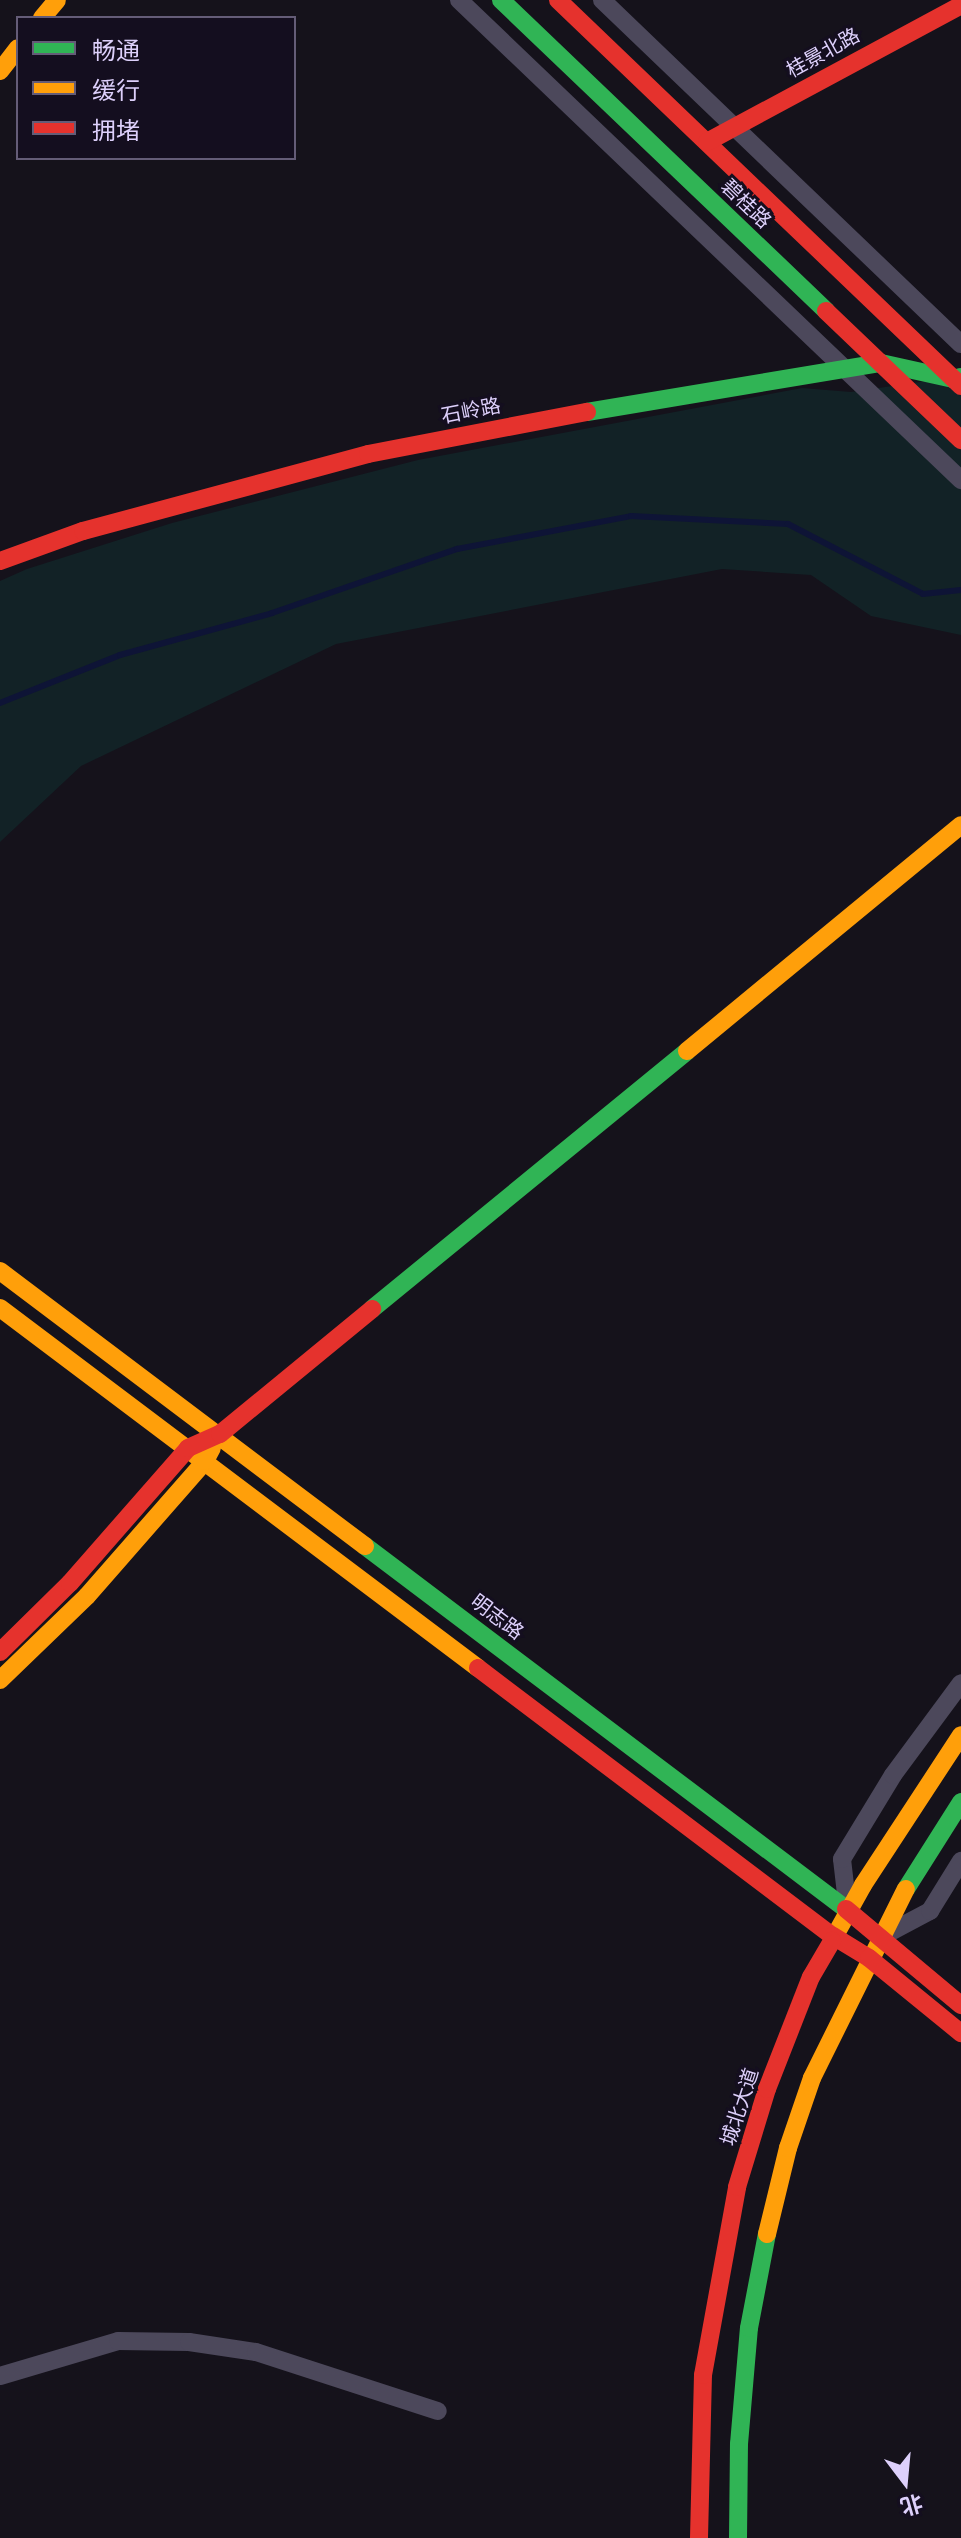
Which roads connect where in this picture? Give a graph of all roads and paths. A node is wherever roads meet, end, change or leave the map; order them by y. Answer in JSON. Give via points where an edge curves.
{"nodes":[{"id":1,"x":57,"y":0,"type":"edge"},
{"id":2,"x":459,"y":0,"type":"edge"},
{"id":3,"x":501,"y":0,"type":"edge"},
{"id":4,"x":558,"y":0,"type":"edge"},
{"id":5,"x":602,"y":0,"type":"edge"},
{"id":6,"x":961,"y":5,"type":"edge"},
{"id":7,"x":44,"y":16,"type":"edge"},
{"id":8,"x":16,"y":51,"type":"edge"},
{"id":9,"x":0,"y":71,"type":"edge"},
{"id":10,"x":734,"y":127,"type":"junction"},
{"id":11,"x":707,"y":142,"type":"junction"},
{"id":12,"x":961,"y":344,"type":"edge"},
{"id":13,"x":881,"y":363,"type":"junction"},
{"id":14,"x":845,"y":369,"type":"junction"},
{"id":15,"x":958,"y":381,"type":"edge"},
{"id":16,"x":961,"y":440,"type":"edge"},
{"id":17,"x":961,"y":480,"type":"edge"},
{"id":18,"x":0,"y":561,"type":"edge"},
{"id":19,"x":961,"y":825,"type":"edge"},
{"id":20,"x":0,"y":1271,"type":"edge"},
{"id":21,"x":0,"y":1308,"type":"edge"},
{"id":22,"x":220,"y":1434,"type":"junction"},
{"id":23,"x":188,"y":1448,"type":"junction"},
{"id":24,"x":205,"y":1461,"type":"junction"},
{"id":25,"x":0,"y":1652,"type":"edge"},
{"id":26,"x":0,"y":1680,"type":"edge"},
{"id":27,"x":961,"y":1683,"type":"edge"},
{"id":28,"x":961,"y":1735,"type":"edge"},
{"id":29,"x":961,"y":1802,"type":"edge"},
{"id":30,"x":961,"y":1861,"type":"edge"},
{"id":31,"x":848,"y":1911,"type":"junction"},
{"id":32,"x":833,"y":1936,"type":"junction"},
{"id":33,"x":879,"y":1938,"type":"junction"},
{"id":34,"x":869,"y":1958,"type":"junction"},
{"id":35,"x":961,"y":2005,"type":"edge"},
{"id":36,"x":961,"y":2033,"type":"edge"},
{"id":37,"x":0,"y":2376,"type":"edge"},
{"id":38,"x":438,"y":2411,"type":"dead end"},
{"id":39,"x":699,"y":2538,"type":"edge"},
{"id":40,"x":738,"y":2538,"type":"edge"}],
"edges":[{"from":1,"to":7,"type":"main road"},
{"from":2,"to":14,"type":"street"},
{"from":3,"to":13,"type":"main road","name":"碧桂路"},
{"from":4,"to":11,"type":"main road","name":"碧桂路"},
{"from":5,"to":10,"type":"street"},
{"from":6,"to":10,"type":"main road","name":"桂景北路"},
{"from":8,"to":9,"type":"main road"},
{"from":10,"to":11,"type":"main road","name":"桂景北路"},
{"from":10,"to":12,"type":"street"},
{"from":11,"to":15,"type":"main road","name":"碧桂路"},
{"from":13,"to":14,"type":"main road","name":"石岭路"},
{"from":13,"to":15,"type":"main road","name":"石岭路"},
{"from":13,"to":16,"type":"main road","name":"碧桂路"},
{"from":14,"to":17,"type":"street"},
{"from":14,"to":18,"type":"main road","name":"石岭路","via":[[368,454],[83,531]]},
{"from":19,"to":22,"type":"main road"},
{"from":20,"to":22,"type":"main road","name":"明志路"},
{"from":21,"to":23,"type":"main road"},
{"from":22,"to":23,"type":"main road"},
{"from":22,"to":24,"type":"main road"},
{"from":22,"to":31,"type":"main road","name":"明志路"},
{"from":23,"to":24,"type":"main road"},
{"from":23,"to":25,"type":"main road","via":[[70,1583]]},
{"from":24,"to":26,"type":"main road","via":[[87,1596]]},
{"from":24,"to":32,"type":"main road"},
{"from":27,"to":31,"type":"street","via":[[893,1775],[842,1859]]},
{"from":28,"to":31,"type":"main road","name":"城北大道"},
{"from":29,"to":33,"type":"main road"},
{"from":30,"to":33,"type":"street","via":[[930,1911]]},
{"from":31,"to":32,"type":"main road","name":"城北大道"},
{"from":31,"to":33,"type":"main road","name":"明志路"},
{"from":32,"to":34,"type":"main road"},
{"from":32,"to":39,"type":"main road","name":"城北大道","via":[[767,2089],[737,2187],[703,2375]]},
{"from":33,"to":34,"type":"main road"},
{"from":33,"to":35,"type":"main road","name":"明志路"},
{"from":34,"to":36,"type":"main road"},
{"from":34,"to":40,"type":"main road","via":[[800,2108],[771,2212],[743,2379]]},
{"from":37,"to":38,"type":"street","via":[[118,2341],[189,2342],[256,2352]]}]}
